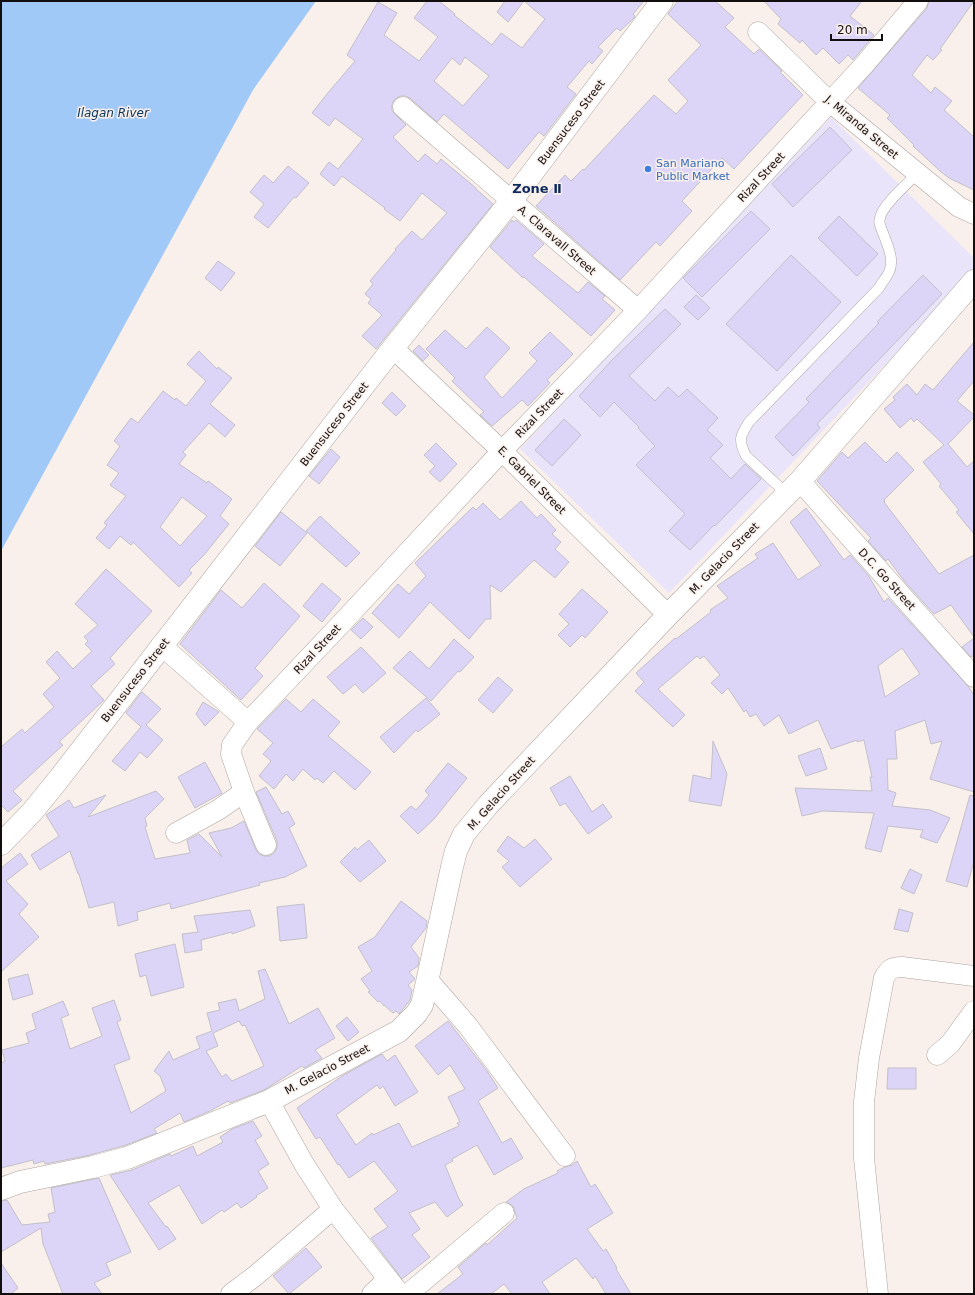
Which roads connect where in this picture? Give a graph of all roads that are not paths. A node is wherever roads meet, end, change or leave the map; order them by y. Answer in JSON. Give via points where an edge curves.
{"nodes":[{"id":1,"x":662,"y":1,"type":"edge"},
{"id":2,"x":918,"y":1,"type":"edge"},
{"id":3,"x":758,"y":32,"type":"dead end"},
{"id":4,"x":830,"y":102,"type":"junction"},
{"id":5,"x":403,"y":107,"type":"dead end"},
{"id":6,"x":918,"y":173,"type":"junction"},
{"id":7,"x":511,"y":201,"type":"junction"},
{"id":8,"x":974,"y":214,"type":"edge"},
{"id":9,"x":974,"y":281,"type":"edge"},
{"id":10,"x":638,"y":310,"type":"junction"},
{"id":11,"x":393,"y":348,"type":"junction"},
{"id":12,"x":502,"y":451,"type":"junction"},
{"id":13,"x":793,"y":487,"type":"junction"},
{"id":14,"x":668,"y":615,"type":"junction"},
{"id":15,"x":161,"y":645,"type":"junction"},
{"id":16,"x":974,"y":677,"type":"edge"},
{"id":17,"x":248,"y":722,"type":"junction"},
{"id":18,"x":244,"y":792,"type":"junction"},
{"id":19,"x":176,"y":833,"type":"dead end"},
{"id":20,"x":1,"y":844,"type":"edge"},
{"id":21,"x":266,"y":845,"type":"dead end"},
{"id":22,"x":974,"y":976,"type":"edge"},
{"id":23,"x":428,"y":980,"type":"junction"},
{"id":24,"x":974,"y":1011,"type":"edge"},
{"id":25,"x":937,"y":1055,"type":"dead end"},
{"id":26,"x":269,"y":1101,"type":"junction"},
{"id":27,"x":565,"y":1156,"type":"dead end"},
{"id":28,"x":1,"y":1189,"type":"edge"},
{"id":29,"x":333,"y":1209,"type":"junction"},
{"id":30,"x":504,"y":1213,"type":"dead end"},
{"id":31,"x":394,"y":1287,"type":"edge"},
{"id":32,"x":231,"y":1294,"type":"edge"},
{"id":33,"x":372,"y":1294,"type":"edge"},
{"id":34,"x":408,"y":1294,"type":"edge"},
{"id":35,"x":878,"y":1294,"type":"edge"}],
"edges":[{"from":1,"to":7,"type":"street","name":"Buensuceso Street"},
{"from":2,"to":4,"type":"street","name":"Rizal Street"},
{"from":3,"to":4,"type":"street","name":"J. Miranda Street"},
{"from":4,"to":6,"type":"street","name":"J. Miranda Street"},
{"from":4,"to":10,"type":"street","name":"Rizal Street"},
{"from":5,"to":7,"type":"street","name":"A. Claravall Street"},
{"from":6,"to":8,"type":"street","name":"J. Miranda Street"},
{"from":6,"to":13,"type":"lane","via":[[888,203],[879,218],[891,260],[890,271],[879,288],[749,422],[740,436],[746,456]]},
{"from":7,"to":10,"type":"street","name":"A. Claravall Street"},
{"from":7,"to":11,"type":"street","name":"Buensuceso Street"},
{"from":9,"to":13,"type":"street","name":"M. Gelacio Street"},
{"from":10,"to":12,"type":"street","name":"Rizal Street"},
{"from":11,"to":12,"type":"street","name":"E. Gabriel Street"},
{"from":11,"to":15,"type":"street","name":"Buensuceso Street"},
{"from":12,"to":14,"type":"street","name":"E. Gabriel Street"},
{"from":12,"to":17,"type":"street","name":"Rizal Street"},
{"from":13,"to":14,"type":"street","name":"M. Gelacio Street"},
{"from":13,"to":16,"type":"street","name":"D.C. Go Street"},
{"from":14,"to":23,"type":"street","name":"M. Gelacio Street","via":[[488,805],[464,834],[452,867]]},
{"from":15,"to":17,"type":"street"},
{"from":15,"to":20,"type":"street","name":"Buensuceso Street","via":[[54,785]]},
{"from":17,"to":18,"type":"street","name":"Rizal Street","via":[[232,745],[231,754]]},
{"from":18,"to":19,"type":"street"},
{"from":18,"to":21,"type":"street","name":"Rizal Street"},
{"from":22,"to":35,"type":"street","via":[[894,967],[884,978],[869,1058],[864,1102],[864,1158]]},
{"from":23,"to":26,"type":"street","name":"M. Gelacio Street","via":[[422,1005],[399,1031]]},
{"from":23,"to":27,"type":"street","via":[[468,1026]]},
{"from":24,"to":25,"type":"street","via":[[950,1044]]},
{"from":26,"to":28,"type":"street","name":"M. Gelacio Street","via":[[127,1158],[20,1182]]},
{"from":26,"to":29,"type":"street","via":[[304,1164]]},
{"from":29,"to":31,"type":"street"},
{"from":29,"to":32,"type":"street"},
{"from":30,"to":34,"type":"street"},
{"from":31,"to":33,"type":"street"}]}
